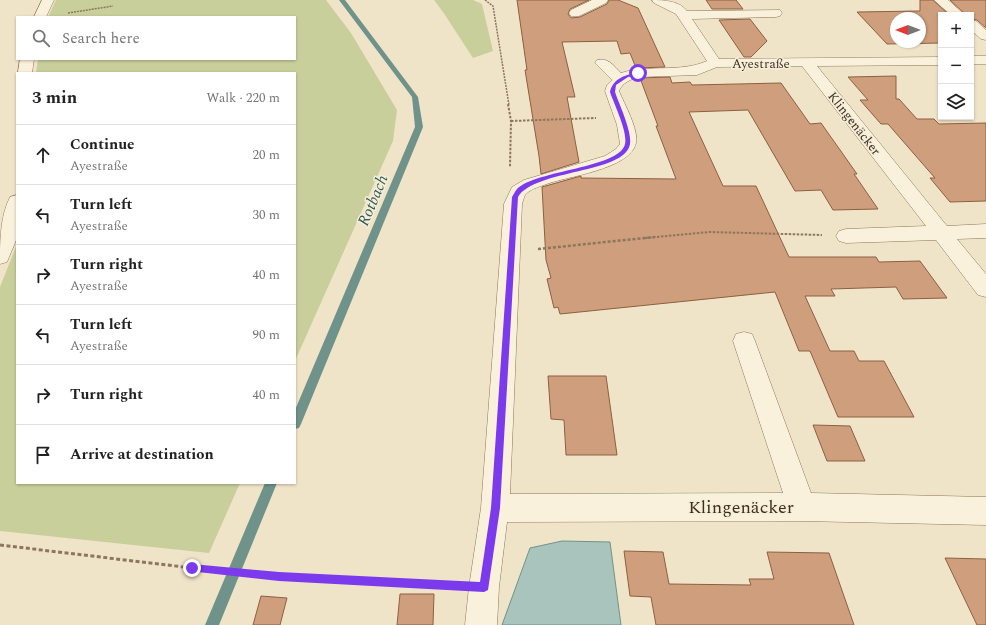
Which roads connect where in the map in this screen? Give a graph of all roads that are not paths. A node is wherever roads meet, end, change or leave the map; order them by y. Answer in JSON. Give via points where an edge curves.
{"nodes":[{"id":1,"x":48,"y":0,"type":"edge"},
{"id":2,"x":602,"y":0,"type":"edge"},
{"id":3,"x":658,"y":0,"type":"edge"},
{"id":4,"x":940,"y":0,"type":"edge"},
{"id":5,"x":955,"y":12,"type":"edge"},
{"id":6,"x":576,"y":13,"type":"dead end"},
{"id":7,"x":776,"y":13,"type":"dead end"},
{"id":8,"x":684,"y":15,"type":"junction"},
{"id":9,"x":40,"y":16,"type":"edge"},
{"id":10,"x":974,"y":26,"type":"edge"},
{"id":11,"x":986,"y":36,"type":"edge"},
{"id":12,"x":28,"y":60,"type":"edge"},
{"id":13,"x":974,"y":60,"type":"edge"},
{"id":14,"x":986,"y":60,"type":"edge"},
{"id":15,"x":938,"y":61,"type":"edge"},
{"id":16,"x":602,"y":63,"type":"dead end"},
{"id":17,"x":715,"y":63,"type":"junction"},
{"id":18,"x":807,"y":63,"type":"junction"},
{"id":19,"x":26,"y":72,"type":"edge"},
{"id":20,"x":620,"y":80,"type":"junction"},
{"id":21,"x":16,"y":204,"type":"edge"},
{"id":22,"x":986,"y":231,"type":"edge"},
{"id":23,"x":942,"y":233,"type":"junction"},
{"id":24,"x":846,"y":236,"type":"road end"},
{"id":25,"x":4,"y":239,"type":"edge"},
{"id":26,"x":0,"y":257,"type":"edge"},
{"id":27,"x":986,"y":289,"type":"edge"},
{"id":28,"x":744,"y":341,"type":"dead end"},
{"id":29,"x":802,"y":507,"type":"junction"},
{"id":30,"x":496,"y":508,"type":"junction"},
{"id":31,"x":986,"y":511,"type":"edge"},
{"id":32,"x":481,"y":625,"type":"edge"}],
"edges":[{"from":1,"to":9,"type":"street"},
{"from":2,"to":6,"type":"street"},
{"from":3,"to":8,"type":"street","name":"Ayestraße","via":[[678,8]]},
{"from":4,"to":5,"type":"street"},
{"from":7,"to":8,"type":"street"},
{"from":8,"to":17,"type":"street","name":"Ayestraße"},
{"from":10,"to":11,"type":"street"},
{"from":12,"to":19,"type":"street"},
{"from":13,"to":14,"type":"street"},
{"from":15,"to":18,"type":"street"},
{"from":16,"to":20,"type":"street"},
{"from":17,"to":18,"type":"street","name":"Ayestraße"},
{"from":17,"to":20,"type":"street","name":"Ayestraße","via":[[697,71],[638,73]]},
{"from":18,"to":23,"type":"street","name":"Klingenäcker"},
{"from":20,"to":30,"type":"street","via":[[614,85],[612,92],[628,136],[628,145],[624,152],[596,165],[534,181],[519,190],[515,197]]},
{"from":21,"to":25,"type":"street"},
{"from":22,"to":23,"type":"street"},
{"from":23,"to":24,"type":"street"},
{"from":23,"to":27,"type":"street","name":"Klingenäcker"},
{"from":25,"to":26,"type":"street"},
{"from":28,"to":29,"type":"street"},
{"from":29,"to":30,"type":"street","name":"Klingenäcker"},
{"from":29,"to":31,"type":"street","name":"Klingenäcker"},
{"from":30,"to":32,"type":"street"}]}
